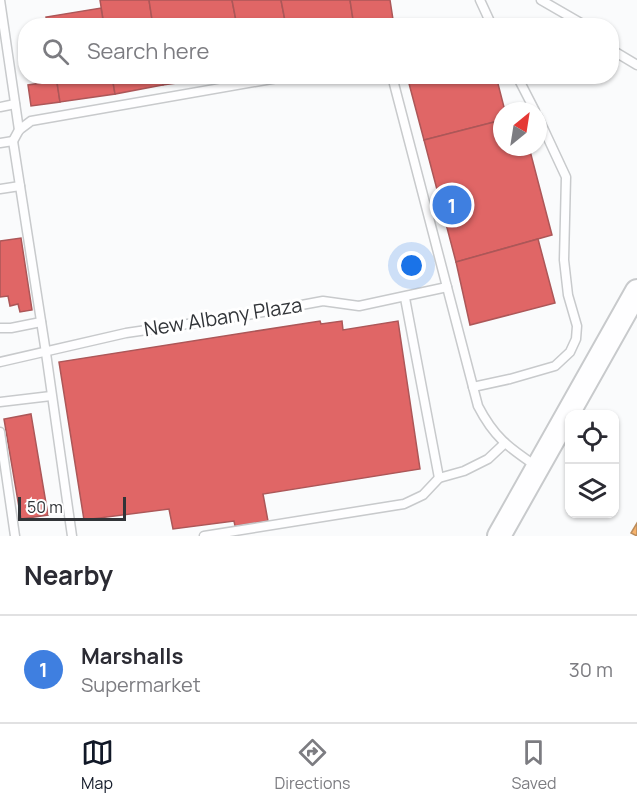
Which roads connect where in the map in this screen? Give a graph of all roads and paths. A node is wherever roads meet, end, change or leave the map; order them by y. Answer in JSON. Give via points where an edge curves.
{"nodes":[{"id":1,"x":0,"y":0,"type":"edge"},
{"id":2,"x":480,"y":0,"type":"edge"},
{"id":3,"x":541,"y":0,"type":"edge"},
{"id":4,"x":488,"y":18,"type":"edge"},
{"id":5,"x":572,"y":18,"type":"edge"},
{"id":6,"x":619,"y":54,"type":"edge"},
{"id":7,"x":637,"y":64,"type":"edge"},
{"id":8,"x":243,"y":84,"type":"edge"},
{"id":9,"x":394,"y":84,"type":"edge"},
{"id":10,"x":522,"y":84,"type":"edge"},
{"id":11,"x":531,"y":102,"type":"edge"},
{"id":12,"x":15,"y":104,"type":"junction"},
{"id":13,"x":0,"y":106,"type":"edge"},
{"id":14,"x":19,"y":130,"type":"junction"},
{"id":15,"x":547,"y":136,"type":"edge"},
{"id":16,"x":13,"y":141,"type":"junction"},
{"id":17,"x":0,"y":143,"type":"edge"},
{"id":18,"x":21,"y":186,"type":"junction"},
{"id":19,"x":0,"y":189,"type":"edge"},
{"id":20,"x":447,"y":287,"type":"junction"},
{"id":21,"x":637,"y":291,"type":"edge"},
{"id":22,"x":405,"y":298,"type":"junction"},
{"id":23,"x":42,"y":322,"type":"junction"},
{"id":24,"x":0,"y":328,"type":"edge"},
{"id":25,"x":46,"y":352,"type":"junction"},
{"id":26,"x":0,"y":362,"type":"edge"},
{"id":27,"x":473,"y":387,"type":"junction"},
{"id":28,"x":51,"y":396,"type":"junction"},
{"id":29,"x":0,"y":402,"type":"edge"},
{"id":30,"x":0,"y":432,"type":"edge"},
{"id":31,"x":505,"y":443,"type":"junction"},
{"id":32,"x":537,"y":467,"type":"junction"},
{"id":33,"x":439,"y":478,"type":"junction"},
{"id":34,"x":11,"y":514,"type":"junction"},
{"id":35,"x":0,"y":516,"type":"edge"},
{"id":36,"x":15,"y":536,"type":"edge"},
{"id":37,"x":72,"y":536,"type":"edge"},
{"id":38,"x":204,"y":536,"type":"edge"},
{"id":39,"x":499,"y":536,"type":"edge"}],
"edges":[{"from":1,"to":12,"type":"lane"},
{"from":2,"to":4,"type":"lane"},
{"from":3,"to":5,"type":"lane"},
{"from":6,"to":7,"type":"lane"},
{"from":8,"to":14,"type":"lane","via":[[31,121]]},
{"from":9,"to":20,"type":"lane"},
{"from":10,"to":11,"type":"lane"},
{"from":12,"to":13,"type":"lane"},
{"from":12,"to":14,"type":"lane"},
{"from":14,"to":16,"type":"lane"},
{"from":15,"to":27,"type":"lane","via":[[566,177],[564,260],[568,295],[578,326],[576,339],[570,352],[555,366]]},
{"from":16,"to":17,"type":"lane"},
{"from":16,"to":18,"type":"lane"},
{"from":18,"to":19,"type":"lane"},
{"from":18,"to":23,"type":"lane"},
{"from":20,"to":22,"type":"lane","name":"New Albany Plaza"},
{"from":20,"to":27,"type":"lane"},
{"from":21,"to":32,"type":"street"},
{"from":22,"to":25,"type":"lane","name":"New Albany Plaza","via":[[359,306],[322,301],[88,340]]},
{"from":22,"to":33,"type":"lane"},
{"from":23,"to":24,"type":"lane"},
{"from":23,"to":25,"type":"lane"},
{"from":25,"to":26,"type":"lane","name":"New Albany Plaza"},
{"from":25,"to":28,"type":"lane"},
{"from":27,"to":31,"type":"lane","via":[[489,426]]},
{"from":28,"to":29,"type":"lane"},
{"from":28,"to":37,"type":"lane"},
{"from":30,"to":34,"type":"lane"},
{"from":31,"to":32,"type":"lane"},
{"from":31,"to":33,"type":"lane","via":[[480,464]]},
{"from":32,"to":39,"type":"street"},
{"from":33,"to":38,"type":"lane","via":[[423,495],[404,504]]},
{"from":34,"to":35,"type":"lane"},
{"from":34,"to":36,"type":"lane"}]}
